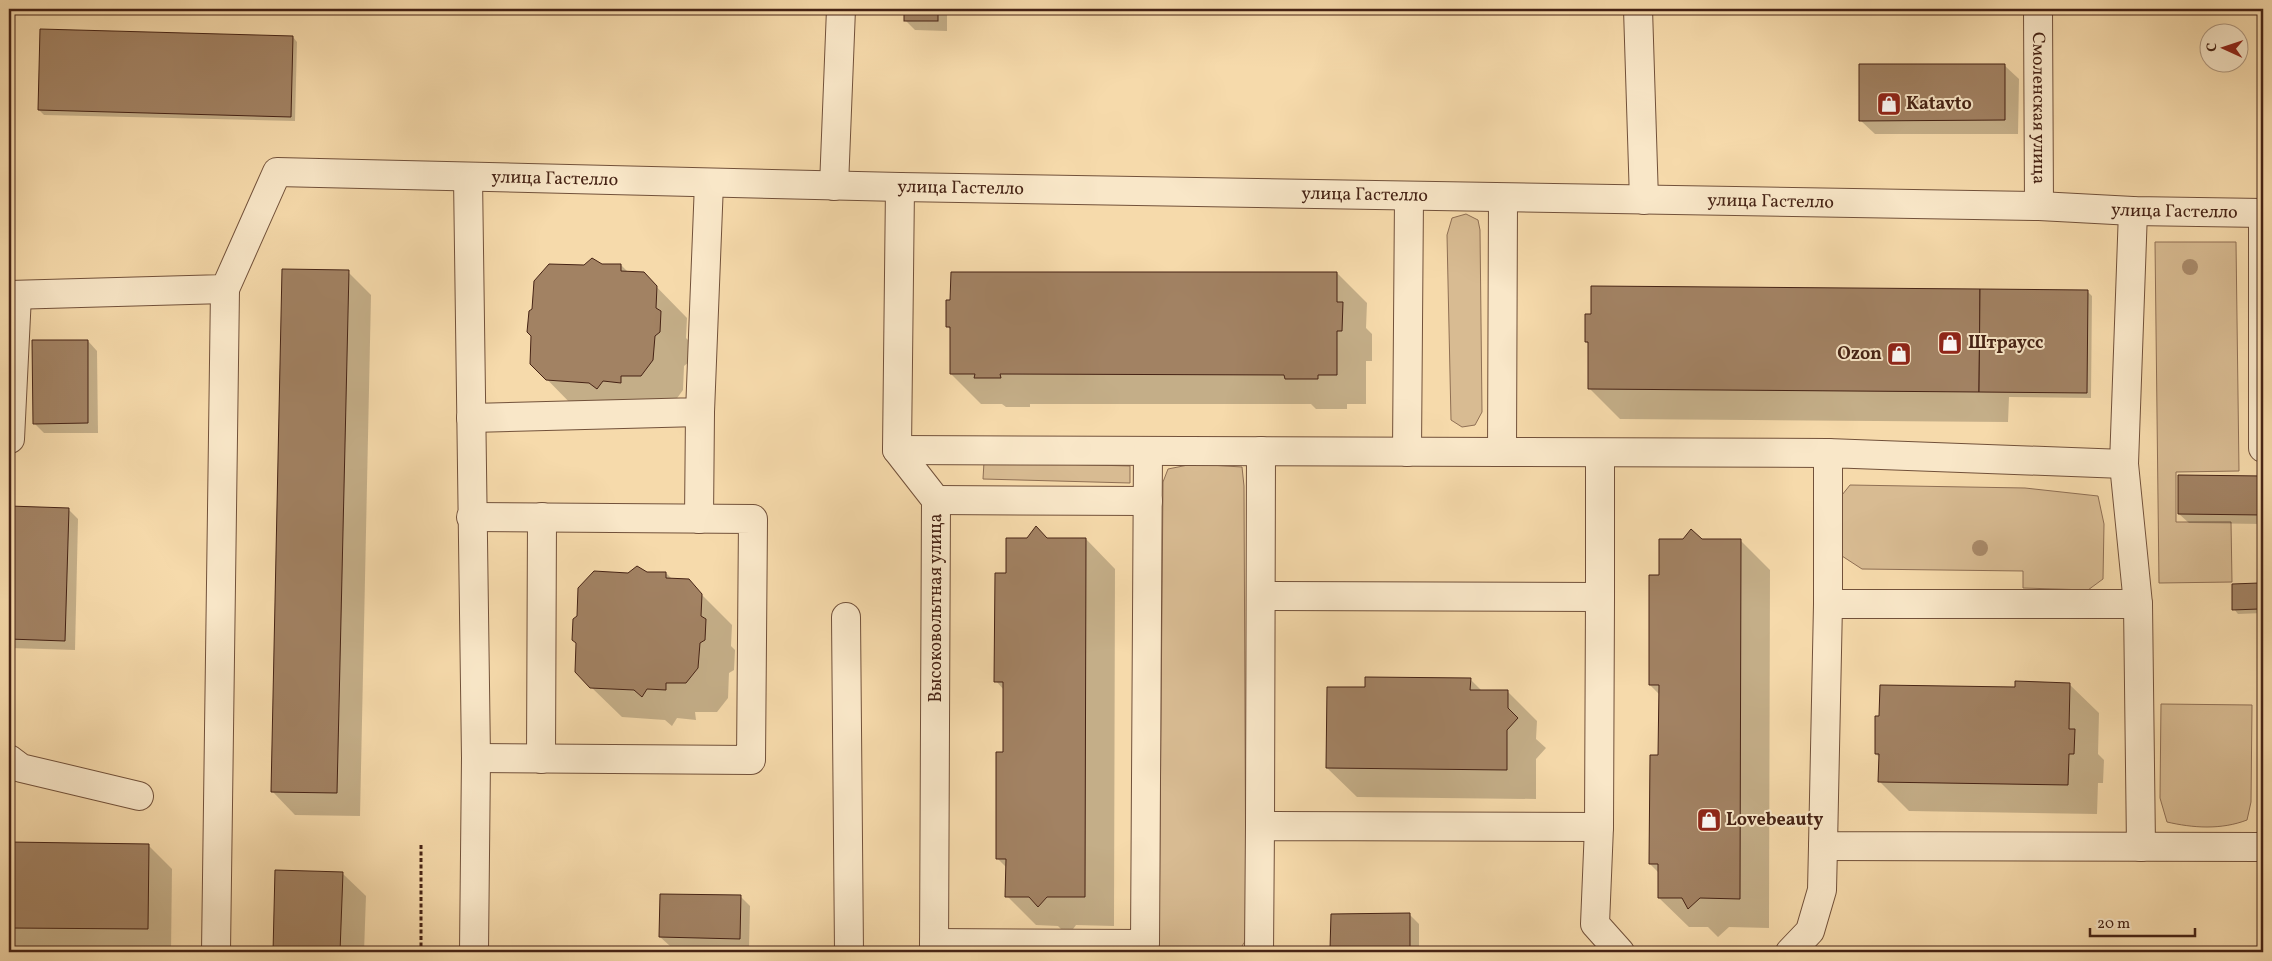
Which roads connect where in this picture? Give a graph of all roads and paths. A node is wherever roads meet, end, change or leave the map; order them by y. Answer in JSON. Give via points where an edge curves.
{"nodes":[{"id":1,"x":841,"y":9,"type":"edge"},
{"id":2,"x":1638,"y":9,"type":"edge"},
{"id":3,"x":2038,"y":9,"type":"edge"},
{"id":4,"x":468,"y":177,"type":"junction"},
{"id":5,"x":709,"y":183,"type":"junction"},
{"id":6,"x":834,"y":186,"type":"junction"},
{"id":7,"x":900,"y":187,"type":"junction"},
{"id":8,"x":1409,"y":197,"type":"junction"},
{"id":9,"x":1503,"y":198,"type":"junction"},
{"id":10,"x":1644,"y":200,"type":"junction"},
{"id":11,"x":2038,"y":206,"type":"junction"},
{"id":12,"x":2134,"y":211,"type":"junction"},
{"id":13,"x":2263,"y":213,"type":"edge"},
{"id":14,"x":225,"y":289,"type":"junction"},
{"id":15,"x":13,"y":295,"type":"edge"},
{"id":16,"x":700,"y":412,"type":"junction"},
{"id":17,"x":471,"y":418,"type":"junction"},
{"id":18,"x":10,"y":439,"type":"edge"},
{"id":19,"x":2263,"y":448,"type":"edge"},
{"id":20,"x":897,"y":450,"type":"junction"},
{"id":21,"x":1148,"y":451,"type":"junction"},
{"id":22,"x":1261,"y":452,"type":"junction"},
{"id":23,"x":1407,"y":452,"type":"junction"},
{"id":24,"x":1502,"y":452,"type":"junction"},
{"id":25,"x":1600,"y":453,"type":"junction"},
{"id":26,"x":1828,"y":453,"type":"junction"},
{"id":27,"x":2124,"y":464,"type":"junction"},
{"id":28,"x":936,"y":500,"type":"junction"},
{"id":29,"x":1148,"y":501,"type":"junction"},
{"id":30,"x":471,"y":517,"type":"junction"},
{"id":31,"x":542,"y":517,"type":"junction"},
{"id":32,"x":699,"y":519,"type":"junction"},
{"id":33,"x":1261,"y":596,"type":"junction"},
{"id":34,"x":1600,"y":597,"type":"junction"},
{"id":35,"x":1828,"y":604,"type":"junction"},
{"id":36,"x":2138,"y":604,"type":"junction"},
{"id":37,"x":846,"y":617,"type":"dead end"},
{"id":38,"x":476,"y":758,"type":"junction"},
{"id":39,"x":9,"y":759,"type":"edge"},
{"id":40,"x":541,"y":759,"type":"junction"},
{"id":41,"x":140,"y":796,"type":"dead end"},
{"id":42,"x":1260,"y":826,"type":"junction"},
{"id":43,"x":1599,"y":828,"type":"junction"},
{"id":44,"x":421,"y":846,"type":"dead end"},
{"id":45,"x":1824,"y":846,"type":"junction"},
{"id":46,"x":2141,"y":847,"type":"junction"},
{"id":47,"x":2263,"y":848,"type":"edge"},
{"id":48,"x":934,"y":948,"type":"edge"},
{"id":49,"x":216,"y":952,"type":"edge"},
{"id":50,"x":421,"y":952,"type":"edge"},
{"id":51,"x":474,"y":952,"type":"edge"},
{"id":52,"x":849,"y":952,"type":"edge"},
{"id":53,"x":1260,"y":952,"type":"edge"},
{"id":54,"x":1620,"y":952,"type":"edge"},
{"id":55,"x":1790,"y":952,"type":"edge"}],
"edges":[{"from":1,"to":6,"type":"street"},
{"from":2,"to":10,"type":"street"},
{"from":3,"to":11,"type":"street","name":"Смоленская улица"},
{"from":4,"to":5,"type":"street","name":"улица Гастелло"},
{"from":4,"to":14,"type":"street","name":"улица Гастелло","via":[[277,172]]},
{"from":4,"to":17,"type":"street"},
{"from":5,"to":6,"type":"street","name":"улица Гастелло"},
{"from":5,"to":16,"type":"street"},
{"from":6,"to":7,"type":"street","name":"улица Гастелло"},
{"from":7,"to":8,"type":"street","name":"улица Гастелло"},
{"from":7,"to":20,"type":"street"},
{"from":8,"to":9,"type":"street","name":"улица Гастелло"},
{"from":8,"to":23,"type":"street"},
{"from":9,"to":10,"type":"street","name":"улица Гастелло"},
{"from":9,"to":24,"type":"street"},
{"from":10,"to":11,"type":"street","name":"улица Гастелло"},
{"from":11,"to":12,"type":"street","name":"улица Гастелло"},
{"from":12,"to":13,"type":"street","name":"улица Гастелло"},
{"from":12,"to":27,"type":"street"},
{"from":13,"to":19,"type":"street"},
{"from":14,"to":15,"type":"street"},
{"from":14,"to":49,"type":"street"},
{"from":15,"to":18,"type":"street"},
{"from":16,"to":17,"type":"street"},
{"from":16,"to":32,"type":"street"},
{"from":17,"to":30,"type":"street"},
{"from":20,"to":21,"type":"street"},
{"from":20,"to":28,"type":"street","name":"Высоковольтная улица"},
{"from":21,"to":22,"type":"street"},
{"from":21,"to":29,"type":"street"},
{"from":22,"to":23,"type":"street"},
{"from":22,"to":33,"type":"street"},
{"from":23,"to":24,"type":"street"},
{"from":24,"to":25,"type":"street"},
{"from":25,"to":26,"type":"street"},
{"from":25,"to":34,"type":"street"},
{"from":26,"to":27,"type":"street"},
{"from":26,"to":35,"type":"street"},
{"from":27,"to":36,"type":"street"},
{"from":28,"to":29,"type":"street"},
{"from":28,"to":48,"type":"street","name":"Высоковольтная улица"},
{"from":29,"to":48,"type":"street","via":[[1144,944]]},
{"from":30,"to":31,"type":"street"},
{"from":30,"to":38,"type":"street"},
{"from":31,"to":32,"type":"street"},
{"from":31,"to":40,"type":"street"},
{"from":32,"to":40,"type":"street","via":[[753,519],[751,760]]},
{"from":33,"to":34,"type":"street"},
{"from":33,"to":42,"type":"street"},
{"from":34,"to":43,"type":"street"},
{"from":35,"to":36,"type":"street"},
{"from":35,"to":45,"type":"street"},
{"from":36,"to":46,"type":"street"},
{"from":37,"to":52,"type":"street"},
{"from":38,"to":40,"type":"street"},
{"from":38,"to":51,"type":"street"},
{"from":39,"to":41,"type":"street","via":[[20,768]]},
{"from":42,"to":43,"type":"street"},
{"from":42,"to":53,"type":"street"},
{"from":43,"to":54,"type":"street","via":[[1595,924]]},
{"from":44,"to":50,"type":"path"},
{"from":45,"to":46,"type":"street"},
{"from":45,"to":55,"type":"street","via":[[1822,890],[1810,931]]},
{"from":46,"to":47,"type":"street"}]}
